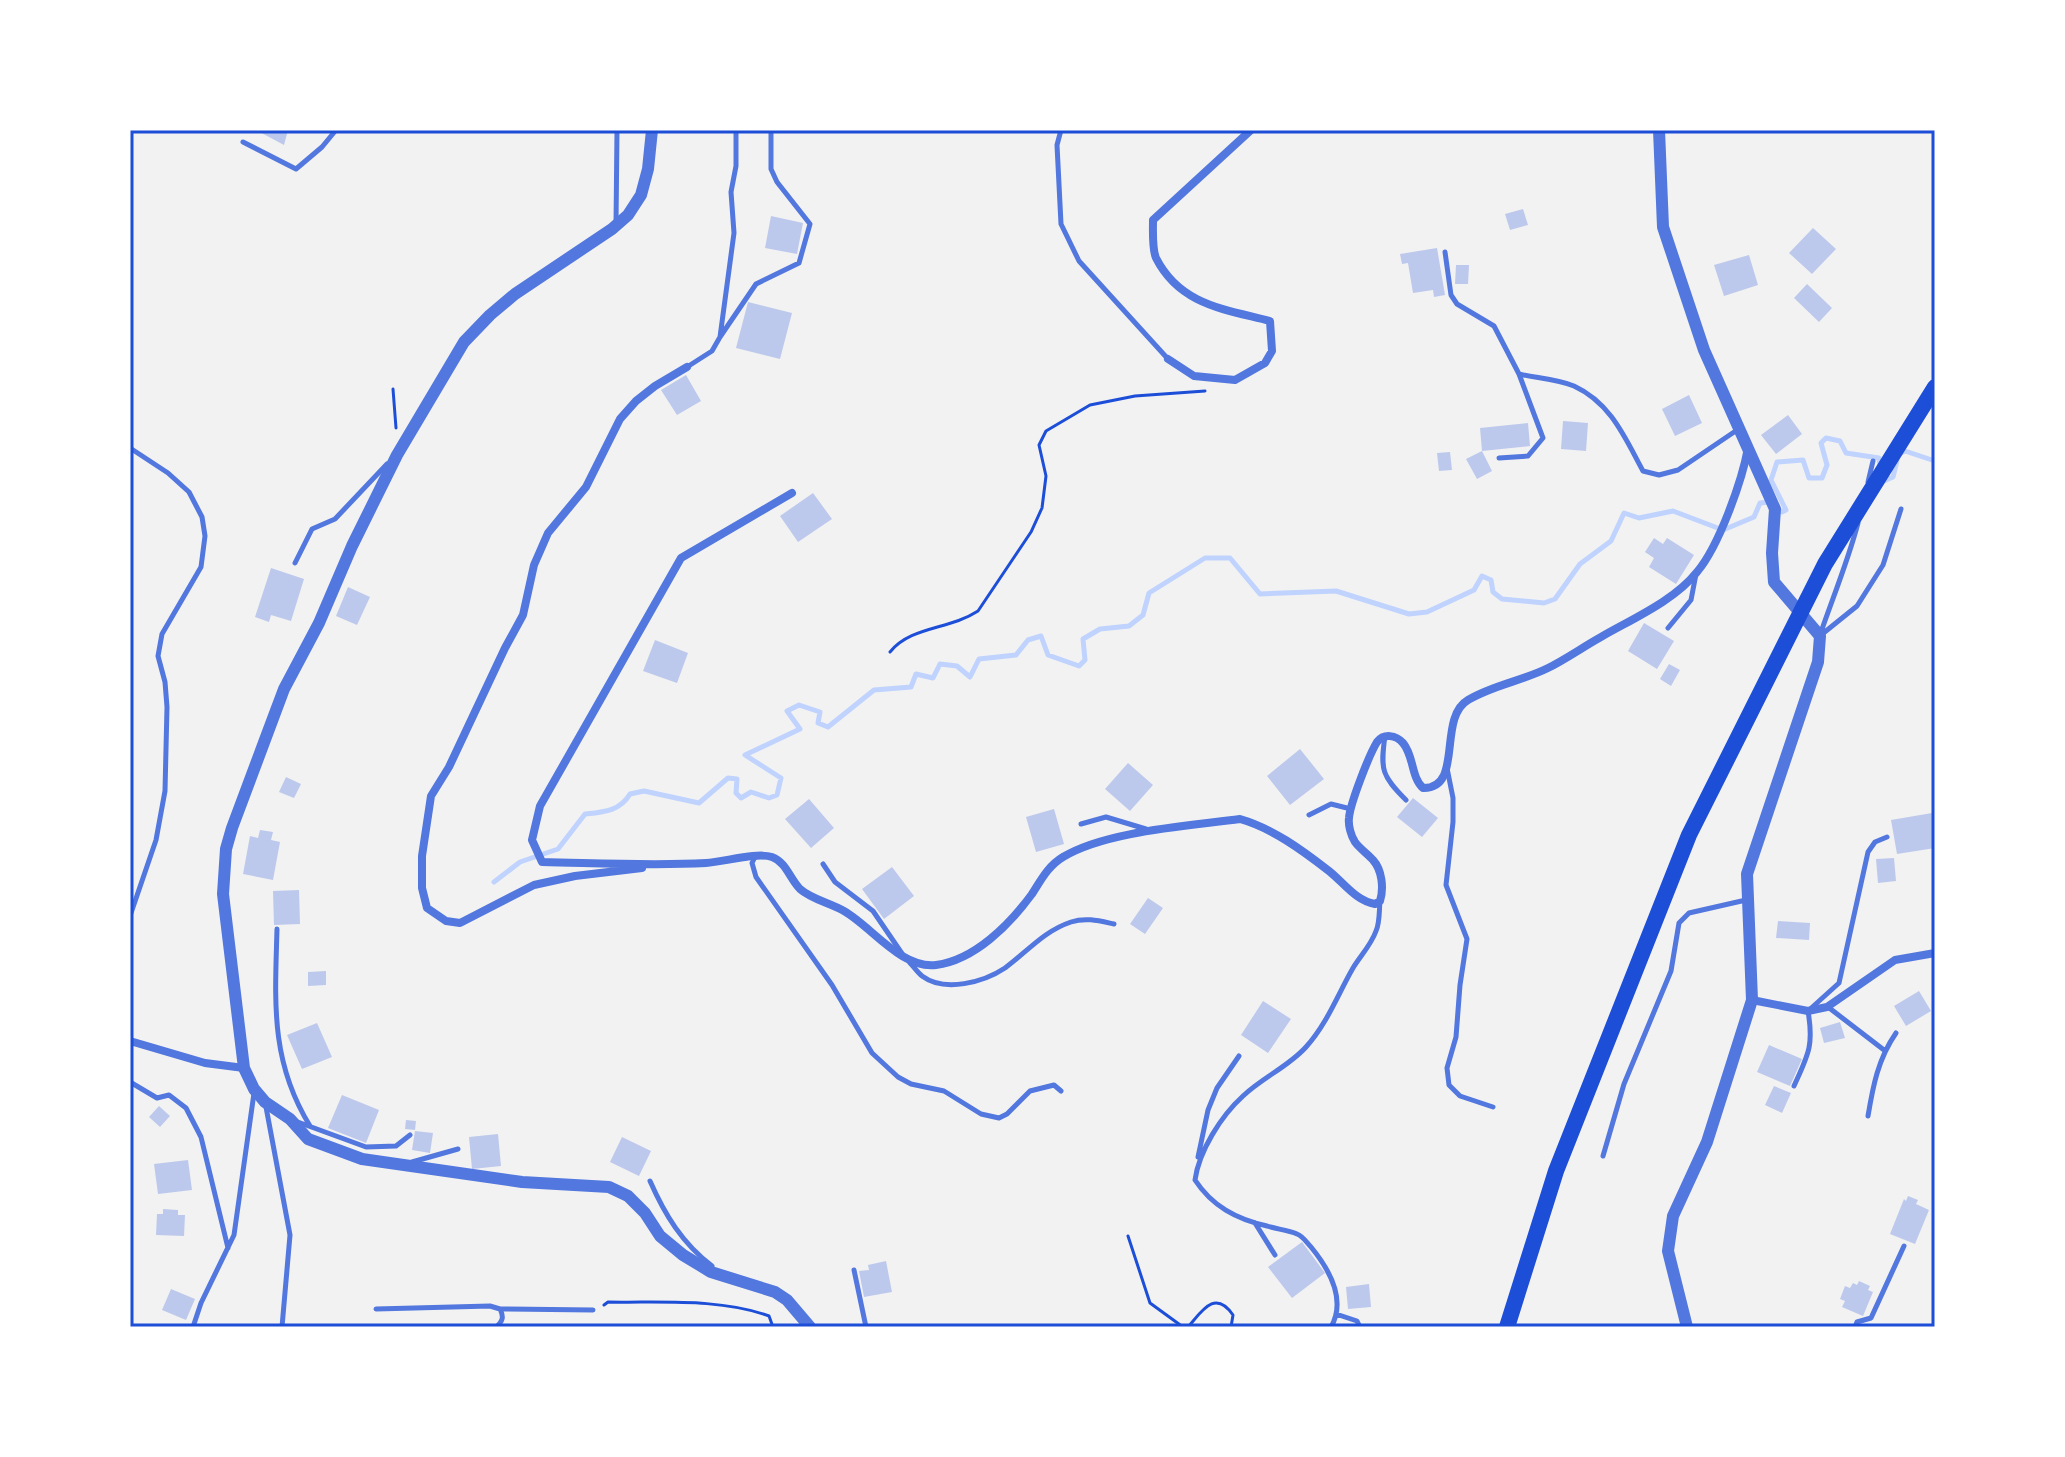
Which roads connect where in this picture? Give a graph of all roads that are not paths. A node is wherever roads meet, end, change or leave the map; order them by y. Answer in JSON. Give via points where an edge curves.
{"nodes":[{"id":1,"x":336,"y":130,"type":"edge"},
{"id":2,"x":617,"y":130,"type":"edge"},
{"id":3,"x":652,"y":130,"type":"edge"},
{"id":4,"x":736,"y":130,"type":"edge"},
{"id":5,"x":771,"y":130,"type":"edge"},
{"id":6,"x":1061,"y":130,"type":"edge"},
{"id":7,"x":1251,"y":130,"type":"edge"},
{"id":8,"x":1659,"y":130,"type":"edge"},
{"id":9,"x":243,"y":142,"type":"dead end"},
{"id":10,"x":616,"y":225,"type":"junction"},
{"id":11,"x":1445,"y":252,"type":"dead end"},
{"id":12,"x":720,"y":337,"type":"junction"},
{"id":13,"x":1168,"y":359,"type":"joint"},
{"id":14,"x":687,"y":367,"type":"joint"},
{"id":15,"x":1519,"y":374,"type":"junction"},
{"id":16,"x":1935,"y":387,"type":"edge"},
{"id":17,"x":1741,"y":428,"type":"junction"},
{"id":18,"x":1748,"y":447,"type":"junction"},
{"id":19,"x":130,"y":448,"type":"edge"},
{"id":20,"x":399,"y":453,"type":"junction"},
{"id":21,"x":1499,"y":458,"type":"dead end"},
{"id":22,"x":1873,"y":461,"type":"dead end"},
{"id":23,"x":792,"y":493,"type":"dead end"},
{"id":24,"x":1901,"y":509,"type":"dead end"},
{"id":25,"x":295,"y":563,"type":"dead end"},
{"id":26,"x":1696,"y":574,"type":"junction"},
{"id":27,"x":1668,"y":628,"type":"dead end"},
{"id":28,"x":1820,"y":636,"type":"junction"},
{"id":29,"x":1385,"y":736,"type":"junction"},
{"id":30,"x":1447,"y":766,"type":"junction"},
{"id":31,"x":1406,"y":800,"type":"dead end"},
{"id":32,"x":1351,"y":809,"type":"junction"},
{"id":33,"x":1309,"y":815,"type":"dead end"},
{"id":34,"x":1081,"y":824,"type":"dead end"},
{"id":35,"x":1153,"y":831,"type":"junction"},
{"id":36,"x":1887,"y":837,"type":"dead end"},
{"id":37,"x":755,"y":857,"type":"junction"},
{"id":38,"x":675,"y":864,"type":"junction"},
{"id":39,"x":823,"y":864,"type":"dead end"},
{"id":40,"x":1746,"y":900,"type":"junction"},
{"id":41,"x":1380,"y":901,"type":"junction"},
{"id":42,"x":130,"y":916,"type":"edge"},
{"id":43,"x":1114,"y":924,"type":"dead end"},
{"id":44,"x":277,"y":929,"type":"dead end"},
{"id":45,"x":1935,"y":953,"type":"edge"},
{"id":46,"x":903,"y":955,"type":"junction"},
{"id":47,"x":1752,"y":1000,"type":"junction"},
{"id":48,"x":1827,"y":1007,"type":"junction"},
{"id":49,"x":1808,"y":1011,"type":"junction"},
{"id":50,"x":1896,"y":1033,"type":"dead end"},
{"id":51,"x":130,"y":1041,"type":"edge"},
{"id":52,"x":1884,"y":1050,"type":"junction"},
{"id":53,"x":1239,"y":1056,"type":"dead end"},
{"id":54,"x":244,"y":1068,"type":"junction"},
{"id":55,"x":130,"y":1082,"type":"edge"},
{"id":56,"x":1794,"y":1086,"type":"dead end"},
{"id":57,"x":254,"y":1089,"type":"junction"},
{"id":58,"x":1061,"y":1091,"type":"dead end"},
{"id":59,"x":265,"y":1102,"type":"junction"},
{"id":60,"x":1493,"y":1107,"type":"dead end"},
{"id":61,"x":1868,"y":1116,"type":"dead end"},
{"id":62,"x":290,"y":1119,"type":"junction"},
{"id":63,"x":310,"y":1126,"type":"junction"},
{"id":64,"x":410,"y":1135,"type":"dead end"},
{"id":65,"x":458,"y":1149,"type":"dead end"},
{"id":66,"x":1603,"y":1156,"type":"dead end"},
{"id":67,"x":1197,"y":1162,"type":"junction"},
{"id":68,"x":404,"y":1165,"type":"junction"},
{"id":69,"x":650,"y":1181,"type":"dead end"},
{"id":70,"x":1255,"y":1223,"type":"junction"},
{"id":71,"x":1904,"y":1246,"type":"dead end"},
{"id":72,"x":229,"y":1250,"type":"junction"},
{"id":73,"x":1275,"y":1255,"type":"dead end"},
{"id":74,"x":854,"y":1270,"type":"dead end"},
{"id":75,"x":730,"y":1279,"type":"junction"},
{"id":76,"x":376,"y":1309,"type":"dead end"},
{"id":77,"x":500,"y":1309,"type":"junction"},
{"id":78,"x":593,"y":1310,"type":"road end"},
{"id":79,"x":1336,"y":1314,"type":"junction"},
{"id":80,"x":196,"y":1327,"type":"edge"},
{"id":81,"x":282,"y":1327,"type":"edge"},
{"id":82,"x":496,"y":1327,"type":"edge"},
{"id":83,"x":810,"y":1327,"type":"edge"},
{"id":84,"x":866,"y":1327,"type":"edge"},
{"id":85,"x":1331,"y":1327,"type":"edge"},
{"id":86,"x":1360,"y":1327,"type":"edge"},
{"id":87,"x":1507,"y":1327,"type":"edge"},
{"id":88,"x":1687,"y":1327,"type":"edge"},
{"id":89,"x":1855,"y":1327,"type":"edge"}],
"edges":[{"from":1,"to":9,"type":"lane","via":[[296,169]]},
{"from":2,"to":10,"type":"lane"},
{"from":3,"to":10,"type":"street","via":[[641,195]]},
{"from":4,"to":12,"type":"lane","via":[[734,233]]},
{"from":5,"to":12,"type":"lane","via":[[771,169],[810,224],[805,249],[799,263],[756,284]]},
{"from":6,"to":13,"type":"lane","via":[[1061,224],[1079,261]]},
{"from":7,"to":13,"type":"street","via":[[1153,220],[1155,257],[1182,292],[1199,302],[1270,321],[1272,351],[1265,363],[1235,380],[1194,376]]},
{"from":8,"to":17,"type":"street","via":[[1663,227],[1704,350]]},
{"from":10,"to":20,"type":"street","via":[[515,294],[473,333]]},
{"from":11,"to":15,"type":"lane","via":[[1451,295],[1494,326]]},
{"from":12,"to":14,"type":"lane","via":[[712,351]]},
{"from":14,"to":38,"type":"street","via":[[655,386],[620,419],[586,487],[548,533],[534,565],[523,615],[431,796],[422,888],[433,914],[460,923],[534,885]]},
{"from":15,"to":17,"type":"lane","via":[[1573,386],[1601,404],[1643,471],[1659,475],[1678,470]]},
{"from":15,"to":21,"type":"lane","via":[[1543,438],[1528,456]]},
{"from":16,"to":87,"type":"highway","via":[[1825,564],[1689,835],[1556,1171]]},
{"from":17,"to":18,"type":"street"},
{"from":18,"to":26,"type":"street","via":[[1724,520]]},
{"from":18,"to":28,"type":"street","via":[[1775,509],[1774,582]]},
{"from":19,"to":42,"type":"lane","via":[[189,492],[205,536],[201,567],[162,634],[158,656],[167,707],[165,791],[156,840]]},
{"from":20,"to":25,"type":"lane","via":[[335,519],[312,529]]},
{"from":20,"to":54,"type":"street","via":[[284,689],[226,849],[223,894]]},
{"from":22,"to":28,"type":"lane","via":[[1850,554]]},
{"from":23,"to":38,"type":"street","via":[[681,558],[540,806],[532,840],[542,862]]},
{"from":24,"to":28,"type":"lane","via":[[1883,565],[1857,606]]},
{"from":26,"to":27,"type":"lane","via":[[1691,600]]},
{"from":26,"to":30,"type":"street","via":[[1547,669],[1464,702],[1455,715]]},
{"from":28,"to":40,"type":"street","via":[[1818,662],[1747,874]]},
{"from":29,"to":30,"type":"street","via":[[1403,742],[1423,788],[1440,784]]},
{"from":29,"to":31,"type":"lane","via":[[1385,778]]},
{"from":29,"to":32,"type":"street","via":[[1369,757]]},
{"from":30,"to":60,"type":"lane","via":[[1453,822],[1446,885],[1467,939],[1456,1037],[1447,1068],[1449,1085],[1460,1096]]},
{"from":32,"to":33,"type":"lane","via":[[1331,804]]},
{"from":32,"to":41,"type":"street","via":[[1355,843],[1380,873]]},
{"from":34,"to":35,"type":"lane","via":[[1106,817]]},
{"from":35,"to":41,"type":"street","via":[[1240,819],[1256,823],[1308,856],[1364,902]]},
{"from":35,"to":46,"type":"street","via":[[1063,856],[999,931],[957,959],[935,965]]},
{"from":36,"to":49,"type":"lane","via":[[1868,852],[1839,983]]},
{"from":37,"to":38,"type":"street"},
{"from":37,"to":46,"type":"street","via":[[774,858],[801,889],[846,912]]},
{"from":37,"to":58,"type":"lane","via":[[756,877],[832,985],[872,1053],[898,1077],[944,1091],[981,1114],[999,1118],[1030,1091],[1054,1085]]},
{"from":39,"to":46,"type":"lane","via":[[835,882],[873,911]]},
{"from":40,"to":47,"type":"street"},
{"from":40,"to":66,"type":"lane","via":[[1689,913],[1679,923],[1671,971],[1624,1084]]},
{"from":41,"to":67,"type":"lane","via":[[1378,928],[1308,1046],[1241,1097]]},
{"from":43,"to":46,"type":"lane","via":[[1073,921],[1044,934],[1002,970],[972,982],[944,985],[924,978]]},
{"from":44,"to":63,"type":"lane","via":[[274,1014],[280,1058],[294,1100]]},
{"from":45,"to":48,"type":"street","via":[[1895,960]]},
{"from":47,"to":49,"type":"street"},
{"from":47,"to":88,"type":"street","via":[[1707,1142],[1673,1216],[1668,1251]]},
{"from":48,"to":49,"type":"street"},
{"from":48,"to":52,"type":"lane"},
{"from":49,"to":56,"type":"lane","via":[[1812,1036]]},
{"from":50,"to":52,"type":"lane"},
{"from":51,"to":54,"type":"street","via":[[205,1063]]},
{"from":52,"to":61,"type":"lane"},
{"from":53,"to":67,"type":"lane","via":[[1208,1110]]},
{"from":54,"to":57,"type":"street"},
{"from":55,"to":72,"type":"lane","via":[[157,1098],[169,1095],[186,1108],[201,1137]]},
{"from":57,"to":59,"type":"street"},
{"from":57,"to":72,"type":"lane"},
{"from":59,"to":62,"type":"street"},
{"from":59,"to":81,"type":"lane","via":[[290,1235]]},
{"from":62,"to":63,"type":"lane"},
{"from":62,"to":68,"type":"street","via":[[308,1139],[362,1159]]},
{"from":63,"to":64,"type":"lane","via":[[366,1147],[396,1146]]},
{"from":65,"to":68,"type":"lane"},
{"from":67,"to":70,"type":"lane","via":[[1195,1180],[1205,1196]]},
{"from":68,"to":75,"type":"street","via":[[522,1182],[609,1187],[628,1196],[683,1255]]},
{"from":69,"to":75,"type":"lane","via":[[690,1249]]},
{"from":70,"to":73,"type":"lane"},
{"from":70,"to":79,"type":"lane","via":[[1300,1235],[1323,1261],[1335,1286]]},
{"from":71,"to":89,"type":"lane","via":[[1871,1318]]},
{"from":72,"to":80,"type":"lane","via":[[201,1303]]},
{"from":74,"to":84,"type":"lane"},
{"from":75,"to":83,"type":"street","via":[[775,1292]]},
{"from":76,"to":77,"type":"lane"},
{"from":77,"to":78,"type":"lane"},
{"from":77,"to":82,"type":"lane","via":[[503,1316]]},
{"from":79,"to":85,"type":"lane"},
{"from":79,"to":86,"type":"lane"}]}
